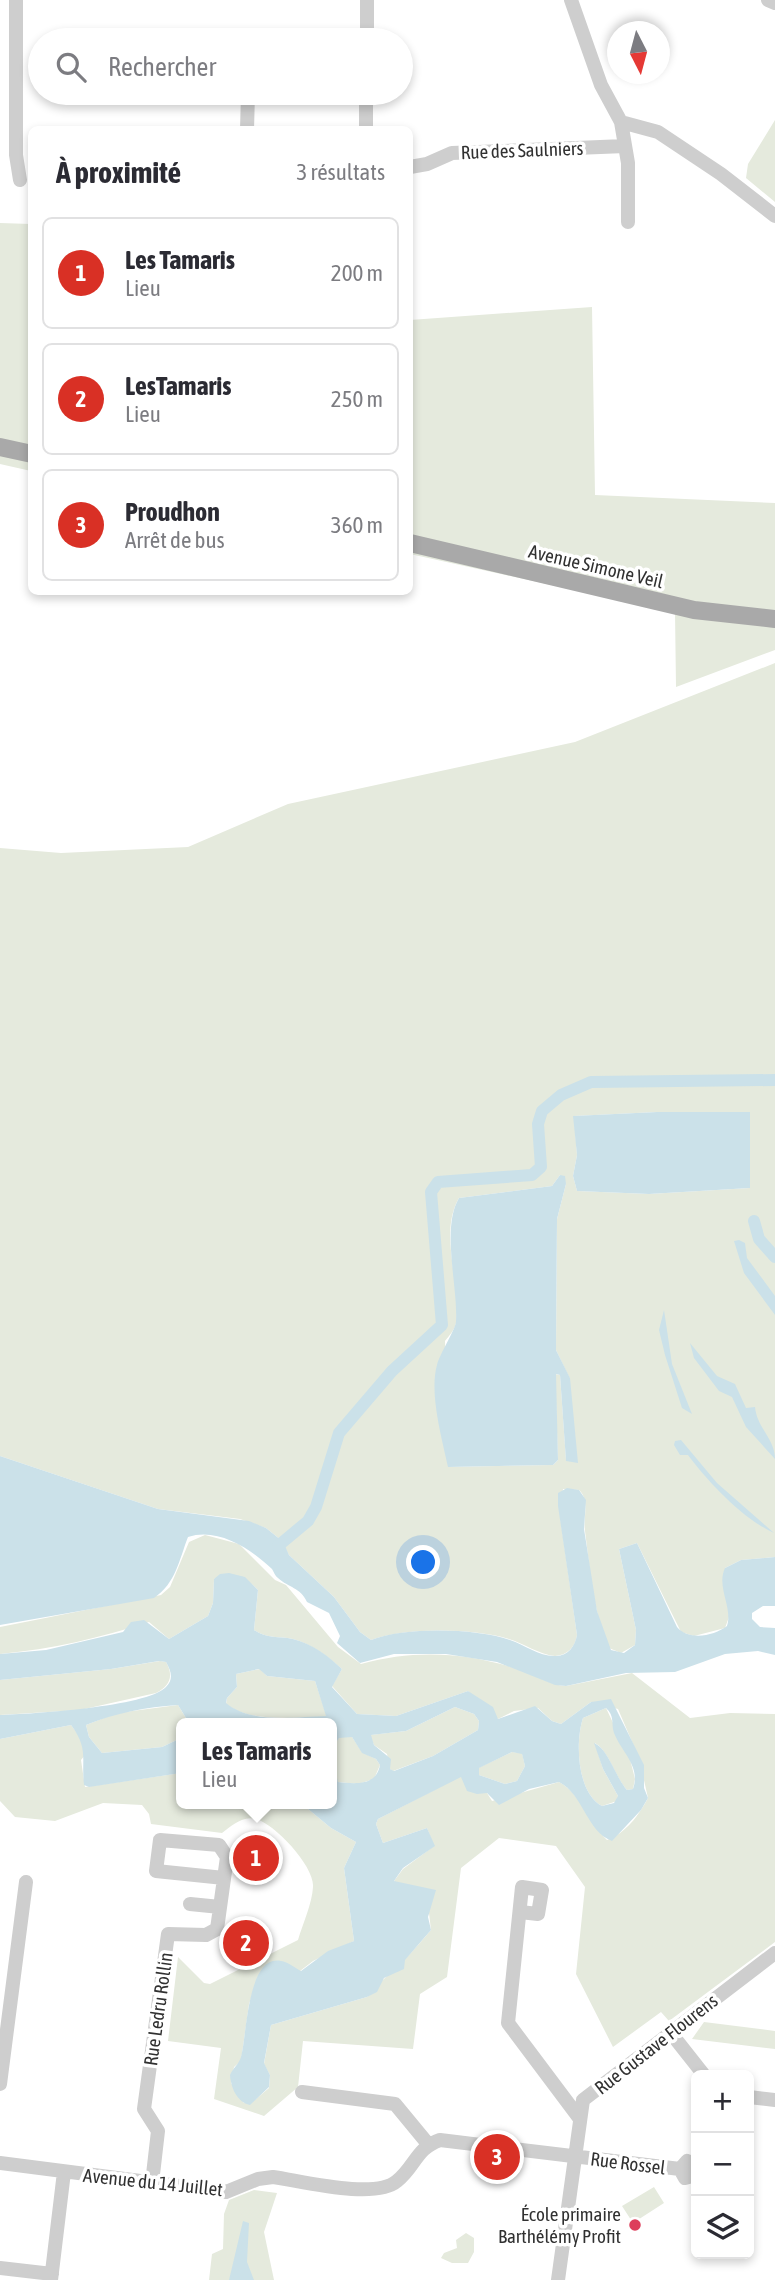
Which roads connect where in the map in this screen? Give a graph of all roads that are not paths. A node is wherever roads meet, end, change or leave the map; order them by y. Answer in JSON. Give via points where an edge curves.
{"nodes":[{"id":1,"x":16,"y":0,"type":"edge"},
{"id":2,"x":367,"y":0,"type":"edge"},
{"id":3,"x":571,"y":0,"type":"edge"},
{"id":4,"x":768,"y":0,"type":"edge"},
{"id":5,"x":775,"y":3,"type":"edge"},
{"id":6,"x":367,"y":28,"type":"edge"},
{"id":7,"x":248,"y":105,"type":"edge"},
{"id":8,"x":366,"y":105,"type":"edge"},
{"id":9,"x":621,"y":122,"type":"junction"},
{"id":10,"x":247,"y":126,"type":"edge"},
{"id":11,"x":366,"y":126,"type":"edge"},
{"id":12,"x":625,"y":146,"type":"junction"},
{"id":13,"x":415,"y":166,"type":"edge"},
{"id":14,"x":20,"y":180,"type":"dead end"},
{"id":15,"x":775,"y":216,"type":"edge"},
{"id":16,"x":628,"y":222,"type":"dead end"},
{"id":17,"x":0,"y":447,"type":"edge"},
{"id":18,"x":28,"y":453,"type":"edge"},
{"id":19,"x":413,"y":544,"type":"edge"},
{"id":20,"x":775,"y":619,"type":"edge"},
{"id":21,"x":224,"y":1878,"type":"junction"},
{"id":22,"x":26,"y":1882,"type":"dead end"},
{"id":23,"x":190,"y":1904,"type":"dead end"},
{"id":24,"x":220,"y":1907,"type":"junction"},
{"id":25,"x":520,"y":1912,"type":"dead end"},
{"id":26,"x":775,"y":1953,"type":"edge"},
{"id":27,"x":670,"y":2032,"type":"junction"},
{"id":28,"x":700,"y":2070,"type":"edge"},
{"id":29,"x":0,"y":2084,"type":"edge"},
{"id":30,"x":302,"y":2092,"type":"dead end"},
{"id":31,"x":754,"y":2098,"type":"edge"},
{"id":32,"x":775,"y":2100,"type":"edge"},
{"id":33,"x":580,"y":2119,"type":"junction"},
{"id":34,"x":428,"y":2144,"type":"junction"},
{"id":35,"x":576,"y":2157,"type":"junction"},
{"id":36,"x":0,"y":2163,"type":"edge"},
{"id":37,"x":691,"y":2163,"type":"edge"},
{"id":38,"x":680,"y":2169,"type":"junction"},
{"id":39,"x":64,"y":2172,"type":"junction"},
{"id":40,"x":691,"y":2176,"type":"edge"},
{"id":41,"x":152,"y":2183,"type":"junction"},
{"id":42,"x":0,"y":2268,"type":"edge"},
{"id":43,"x":51,"y":2277,"type":"edge"},
{"id":44,"x":558,"y":2280,"type":"edge"}],
"edges":[{"from":1,"to":14,"type":"street"},
{"from":2,"to":6,"type":"street"},
{"from":3,"to":9,"type":"street","via":[[601,85]]},
{"from":4,"to":5,"type":"street"},
{"from":7,"to":10,"type":"street"},
{"from":8,"to":11,"type":"street"},
{"from":9,"to":12,"type":"street"},
{"from":9,"to":15,"type":"street","via":[[658,132]]},
{"from":12,"to":13,"type":"street","name":"Rue des Saulniers","via":[[452,153]]},
{"from":12,"to":16,"type":"street"},
{"from":17,"to":18,"type":"main road"},
{"from":19,"to":20,"type":"main road","name":"Avenue Simone Veil","via":[[694,610]]},
{"from":21,"to":21,"type":"street","name":"Rue Ledru Rollin","via":[[227,1857],[219,1845],[160,1840],[156,1871]]},
{"from":21,"to":24,"type":"street","name":"Rue Ledru Rollin"},
{"from":22,"to":29,"type":"street"},
{"from":23,"to":24,"type":"street"},
{"from":24,"to":41,"type":"street","name":"Rue Ledru Rollin","via":[[217,1930],[212,1934],[168,1934],[144,2109],[158,2131]]},
{"from":25,"to":33,"type":"street","via":[[508,2024]]},
{"from":26,"to":27,"type":"street","name":"Rue Gustave Flourens"},
{"from":27,"to":28,"type":"street"},
{"from":27,"to":33,"type":"street","name":"Rue Gustave Flourens","via":[[583,2100]]},
{"from":30,"to":34,"type":"street","via":[[395,2104]]},
{"from":31,"to":32,"type":"street"},
{"from":33,"to":35,"type":"street","name":"Rue Gustave Flourens"},
{"from":34,"to":35,"type":"street","via":[[464,2142]]},
{"from":34,"to":41,"type":"street","name":"Avenue du 14 Juillet","via":[[396,2182],[374,2190],[273,2177],[226,2192]]},
{"from":35,"to":38,"type":"street","name":"Rue Rossel"},
{"from":35,"to":44,"type":"street","name":"Rue Gustave Flourens"},
{"from":36,"to":39,"type":"street","name":"Avenue du 14 Juillet"},
{"from":37,"to":38,"type":"street","name":"Rue Rossel","via":[[687,2161]]},
{"from":38,"to":40,"type":"street","name":"Rue Rossel","via":[[685,2178]]},
{"from":39,"to":41,"type":"street","name":"Avenue du 14 Juillet"},
{"from":39,"to":43,"type":"street"},
{"from":42,"to":43,"type":"street"}]}
